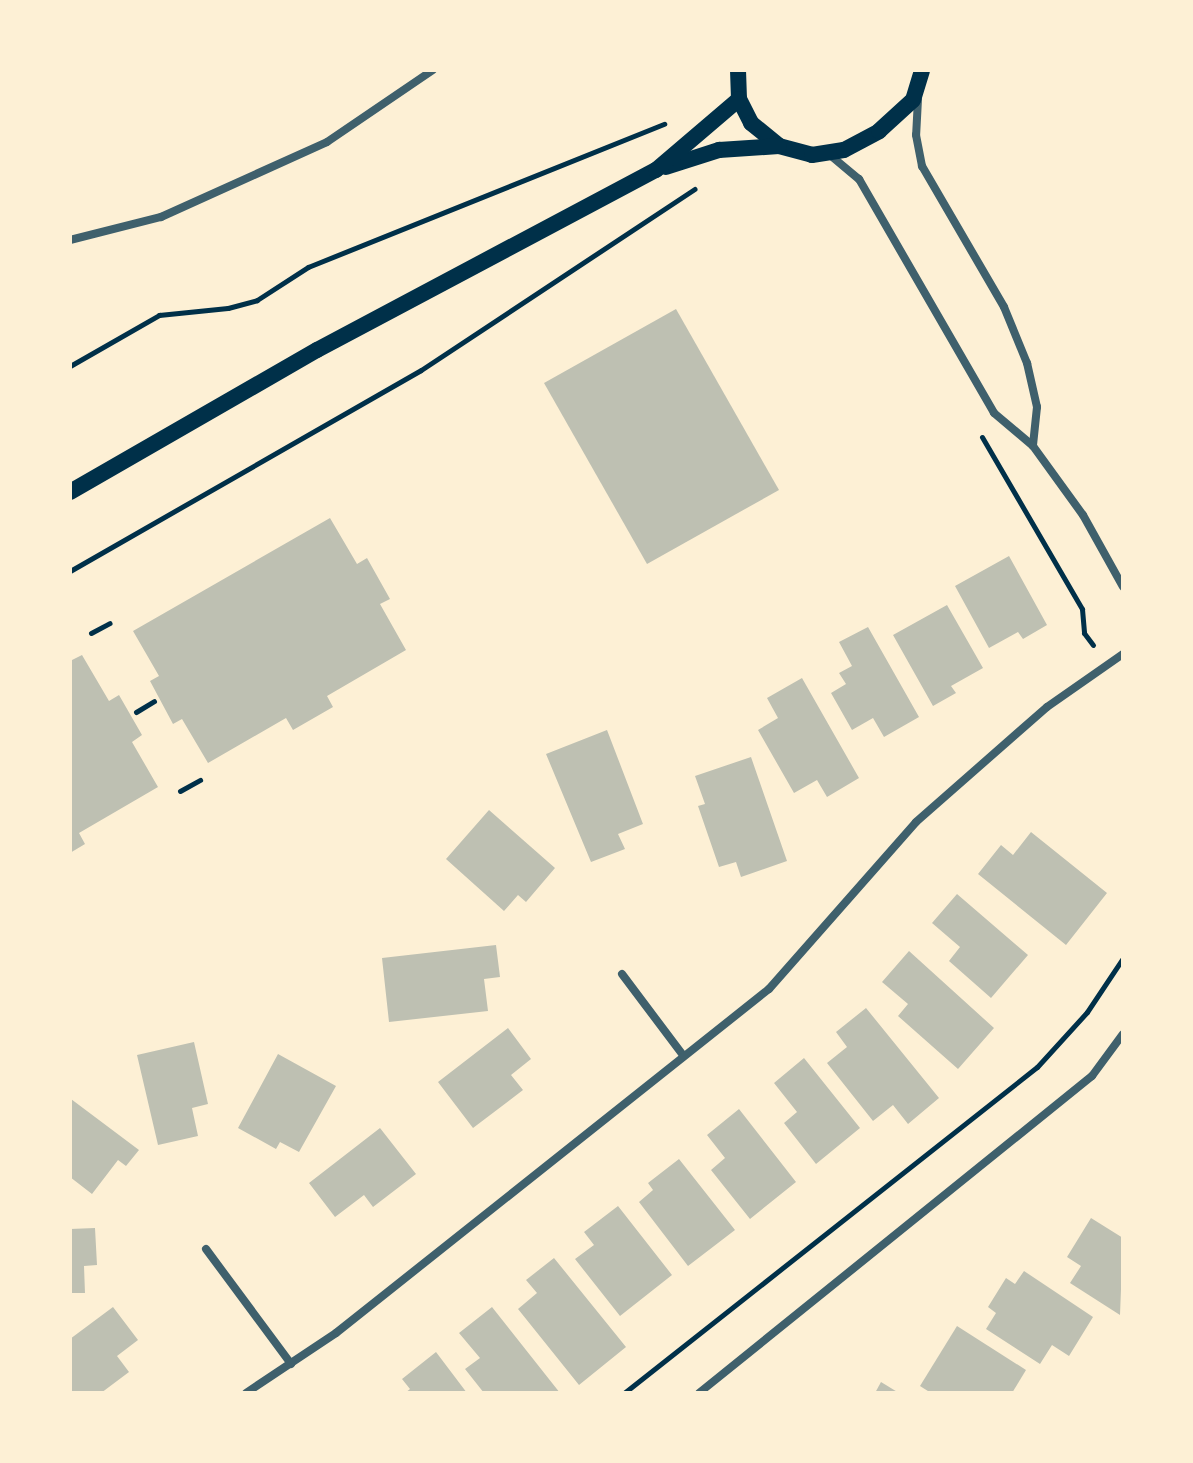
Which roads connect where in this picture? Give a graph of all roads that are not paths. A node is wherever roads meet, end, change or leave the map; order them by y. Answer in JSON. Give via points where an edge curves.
{"nodes":[{"id":1,"x":433,"y":70,"type":"edge"},
{"id":2,"x":738,"y":70,"type":"edge"},
{"id":3,"x":922,"y":70,"type":"edge"},
{"id":4,"x":919,"y":90,"type":"junction"},
{"id":5,"x":739,"y":99,"type":"junction"},
{"id":6,"x":779,"y":146,"type":"junction"},
{"id":7,"x":828,"y":154,"type":"junction"},
{"id":8,"x":656,"y":170,"type":"junction"},
{"id":9,"x":70,"y":240,"type":"edge"},
{"id":10,"x":1033,"y":446,"type":"junction"},
{"id":11,"x":70,"y":492,"type":"edge"},
{"id":12,"x":1123,"y":587,"type":"edge"},
{"id":13,"x":1123,"y":654,"type":"edge"},
{"id":14,"x":622,"y":974,"type":"dead end"},
{"id":15,"x":1123,"y":1034,"type":"edge"},
{"id":16,"x":682,"y":1054,"type":"junction"},
{"id":17,"x":206,"y":1249,"type":"dead end"},
{"id":18,"x":291,"y":1364,"type":"junction"},
{"id":19,"x":246,"y":1393,"type":"edge"},
{"id":20,"x":699,"y":1393,"type":"edge"}],
"edges":[{"from":1,"to":9,"type":"street","via":[[314,148],[161,217]]},
{"from":2,"to":5,"type":"main road"},
{"from":3,"to":4,"type":"main road"},
{"from":4,"to":7,"type":"main road","via":[[879,131]]},
{"from":4,"to":10,"type":"street","via":[[916,135],[922,166],[1004,307],[1027,363],[1037,407]]},
{"from":5,"to":6,"type":"main road","via":[[751,123]]},
{"from":5,"to":8,"type":"main road"},
{"from":6,"to":7,"type":"main road"},
{"from":6,"to":8,"type":"main road","via":[[719,150]]},
{"from":7,"to":10,"type":"street","via":[[859,179],[994,413]]},
{"from":8,"to":11,"type":"main road","via":[[317,350]]},
{"from":10,"to":12,"type":"street","via":[[1083,515]]},
{"from":13,"to":16,"type":"street","via":[[1047,707],[916,822],[769,989]]},
{"from":14,"to":16,"type":"street"},
{"from":15,"to":20,"type":"street","via":[[1092,1076]]},
{"from":16,"to":18,"type":"street"},
{"from":17,"to":18,"type":"street"},
{"from":18,"to":19,"type":"street"}]}
